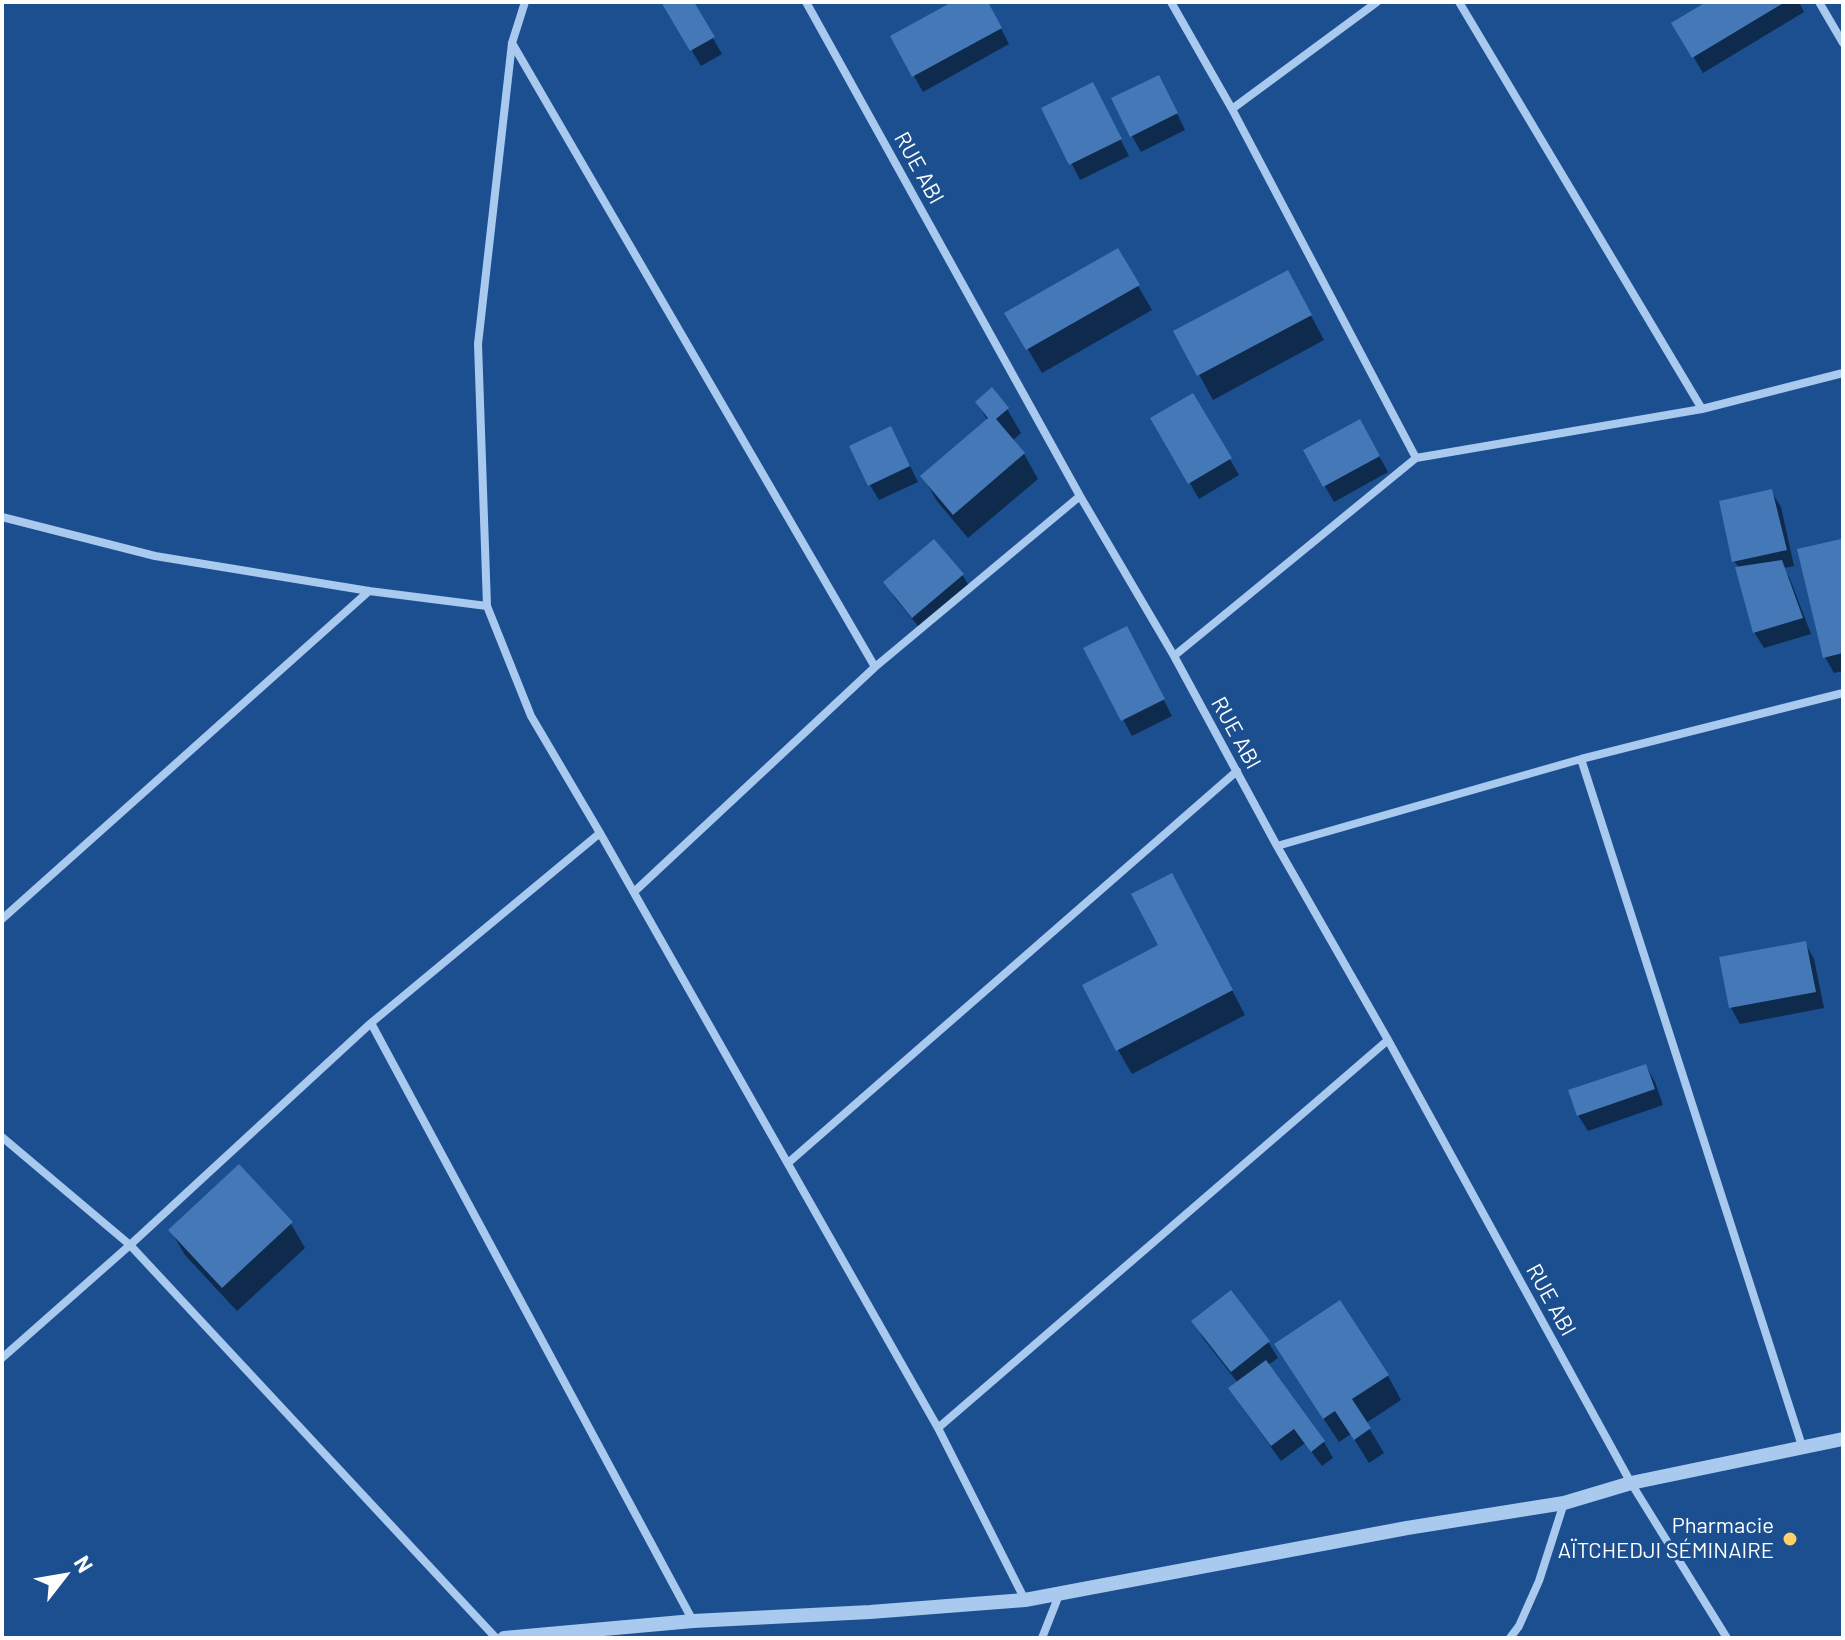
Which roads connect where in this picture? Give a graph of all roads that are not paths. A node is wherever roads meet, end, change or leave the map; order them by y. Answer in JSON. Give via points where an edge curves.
{"nodes":[{"id":1,"x":525,"y":2,"type":"edge"},
{"id":2,"x":806,"y":2,"type":"edge"},
{"id":3,"x":1171,"y":2,"type":"edge"},
{"id":4,"x":1459,"y":2,"type":"edge"},
{"id":5,"x":1819,"y":2,"type":"edge"},
{"id":6,"x":1373,"y":3,"type":"edge"},
{"id":7,"x":512,"y":43,"type":"junction"},
{"id":8,"x":1843,"y":43,"type":"edge"},
{"id":9,"x":1232,"y":109,"type":"junction"},
{"id":10,"x":1843,"y":373,"type":"edge"},
{"id":11,"x":1702,"y":409,"type":"junction"},
{"id":12,"x":1416,"y":458,"type":"junction"},
{"id":13,"x":1080,"y":496,"type":"junction"},
{"id":14,"x":2,"y":517,"type":"edge"},
{"id":15,"x":369,"y":591,"type":"junction"},
{"id":16,"x":487,"y":606,"type":"junction"},
{"id":17,"x":1174,"y":656,"type":"junction"},
{"id":18,"x":875,"y":667,"type":"junction"},
{"id":19,"x":1843,"y":693,"type":"edge"},
{"id":20,"x":1581,"y":759,"type":"junction"},
{"id":21,"x":1237,"y":771,"type":"junction"},
{"id":22,"x":600,"y":833,"type":"junction"},
{"id":23,"x":1277,"y":846,"type":"junction"},
{"id":24,"x":634,"y":892,"type":"junction"},
{"id":25,"x":2,"y":919,"type":"edge"},
{"id":26,"x":371,"y":1023,"type":"junction"},
{"id":27,"x":1388,"y":1040,"type":"junction"},
{"id":28,"x":2,"y":1137,"type":"edge"},
{"id":29,"x":788,"y":1163,"type":"junction"},
{"id":30,"x":130,"y":1245,"type":"junction"},
{"id":31,"x":2,"y":1358,"type":"edge"},
{"id":32,"x":938,"y":1428,"type":"junction"},
{"id":33,"x":1843,"y":1439,"type":"edge"},
{"id":34,"x":1803,"y":1449,"type":"junction"},
{"id":35,"x":1631,"y":1483,"type":"junction"},
{"id":36,"x":1564,"y":1503,"type":"junction"},
{"id":37,"x":1059,"y":1595,"type":"junction"},
{"id":38,"x":1025,"y":1600,"type":"junction"},
{"id":39,"x":693,"y":1621,"type":"junction"},
{"id":40,"x":496,"y":1638,"type":"edge"},
{"id":41,"x":504,"y":1638,"type":"edge"},
{"id":42,"x":1042,"y":1638,"type":"edge"},
{"id":43,"x":1510,"y":1638,"type":"edge"},
{"id":44,"x":1727,"y":1638,"type":"edge"}],
"edges":[{"from":1,"to":7,"type":"street"},
{"from":2,"to":13,"type":"street","name":"RUE ABI"},
{"from":3,"to":9,"type":"street"},
{"from":4,"to":11,"type":"street"},
{"from":5,"to":8,"type":"street"},
{"from":6,"to":9,"type":"street"},
{"from":7,"to":16,"type":"street","via":[[478,344]]},
{"from":7,"to":18,"type":"street"},
{"from":9,"to":12,"type":"street"},
{"from":10,"to":11,"type":"street"},
{"from":11,"to":12,"type":"street"},
{"from":12,"to":17,"type":"street"},
{"from":13,"to":17,"type":"street","name":"RUE ABI"},
{"from":13,"to":18,"type":"street"},
{"from":14,"to":15,"type":"street","via":[[155,556]]},
{"from":15,"to":16,"type":"street"},
{"from":15,"to":25,"type":"street"},
{"from":16,"to":22,"type":"street","via":[[531,716]]},
{"from":17,"to":21,"type":"street","name":"RUE ABI"},
{"from":18,"to":24,"type":"street"},
{"from":19,"to":20,"type":"street"},
{"from":20,"to":23,"type":"street"},
{"from":20,"to":34,"type":"street"},
{"from":21,"to":23,"type":"street","name":"RUE ABI"},
{"from":21,"to":29,"type":"street"},
{"from":22,"to":24,"type":"street"},
{"from":22,"to":26,"type":"street"},
{"from":23,"to":27,"type":"street","name":"RUE ABI"},
{"from":24,"to":29,"type":"street"},
{"from":26,"to":30,"type":"street"},
{"from":26,"to":39,"type":"street"},
{"from":27,"to":32,"type":"street"},
{"from":27,"to":35,"type":"street","name":"RUE ABI"},
{"from":28,"to":30,"type":"street"},
{"from":29,"to":32,"type":"street"},
{"from":30,"to":31,"type":"street"},
{"from":30,"to":40,"type":"street"},
{"from":32,"to":38,"type":"street"},
{"from":33,"to":34,"type":"street"},
{"from":34,"to":35,"type":"street"},
{"from":35,"to":36,"type":"street"},
{"from":35,"to":44,"type":"street","name":"RUE ABI"},
{"from":36,"to":37,"type":"street"},
{"from":36,"to":43,"type":"street","via":[[1539,1581]]},
{"from":37,"to":38,"type":"street"},
{"from":37,"to":42,"type":"street"},
{"from":38,"to":39,"type":"street"},
{"from":39,"to":41,"type":"street"}]}
